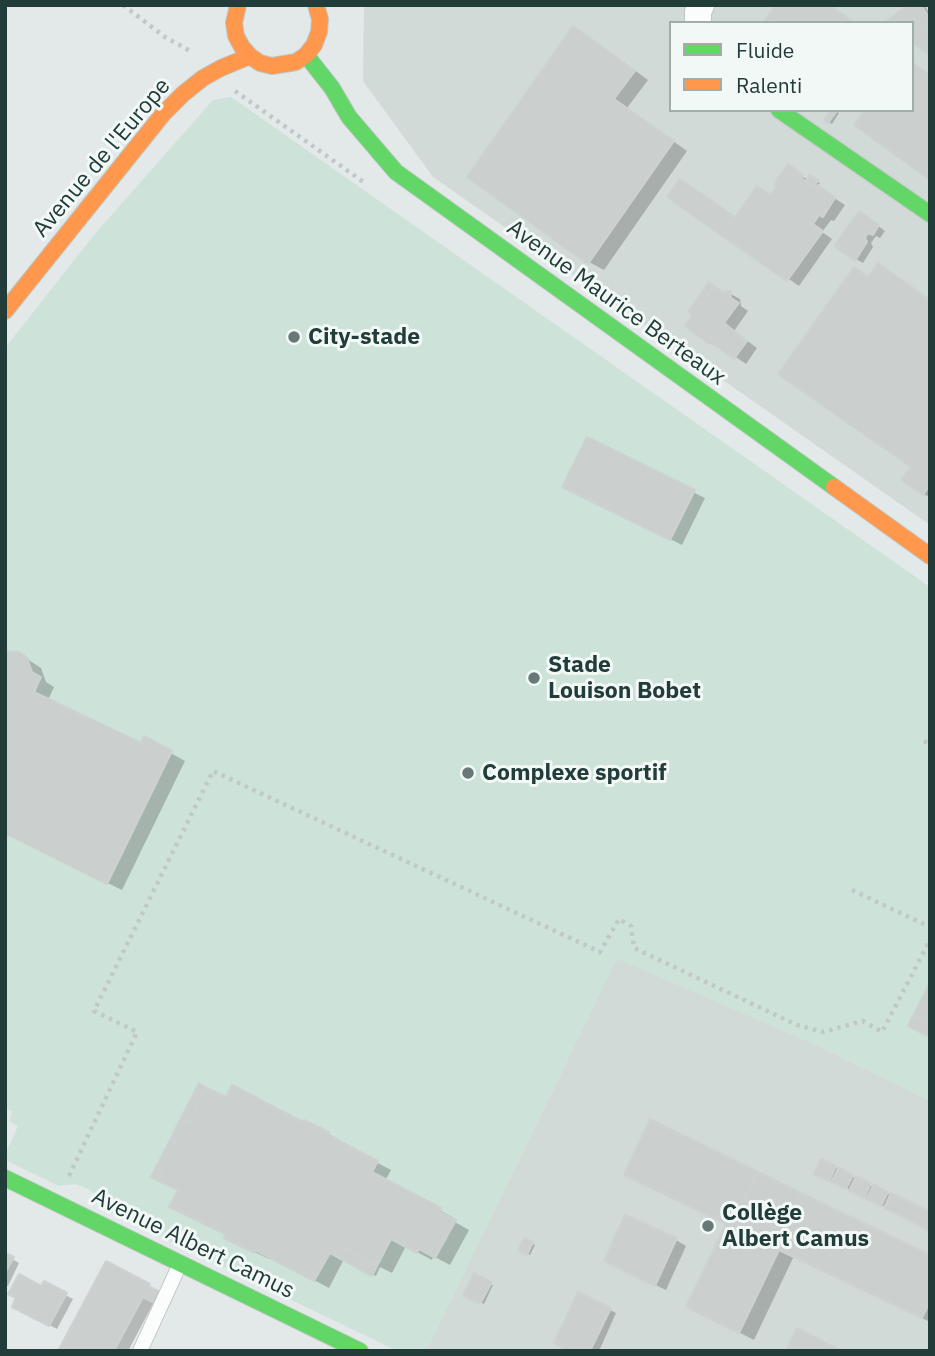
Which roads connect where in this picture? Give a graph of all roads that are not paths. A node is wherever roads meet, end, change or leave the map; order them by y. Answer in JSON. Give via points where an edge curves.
{"nodes":[{"id":1,"x":238,"y":5,"type":"edge"},
{"id":2,"x":316,"y":5,"type":"edge"},
{"id":3,"x":306,"y":55,"type":"junction"},
{"id":4,"x":250,"y":57,"type":"junction"},
{"id":5,"x":782,"y":112,"type":"edge"},
{"id":6,"x":930,"y":214,"type":"edge"},
{"id":7,"x":5,"y":311,"type":"edge"},
{"id":8,"x":930,"y":556,"type":"edge"},
{"id":9,"x":5,"y":1178,"type":"edge"},
{"id":10,"x":180,"y":1264,"type":"junction"},
{"id":11,"x":141,"y":1351,"type":"edge"},
{"id":12,"x":360,"y":1351,"type":"edge"}],
"edges":[{"from":1,"to":4,"type":"main road","via":[[236,36]]},
{"from":2,"to":3,"type":"main road","via":[[319,32]]},
{"from":3,"to":4,"type":"main road","via":[[296,62],[272,66]]},
{"from":3,"to":8,"type":"main road","name":"Avenue Maurice Berteaux","via":[[349,117],[396,172]]},
{"from":4,"to":7,"type":"main road","name":"Avenue de l'Europe","via":[[221,68],[183,93]]},
{"from":5,"to":6,"type":"main road"},
{"from":9,"to":10,"type":"main road","name":"Avenue Albert Camus"},
{"from":10,"to":11,"type":"lane"},
{"from":10,"to":12,"type":"main road","name":"Avenue Albert Camus"}]}
